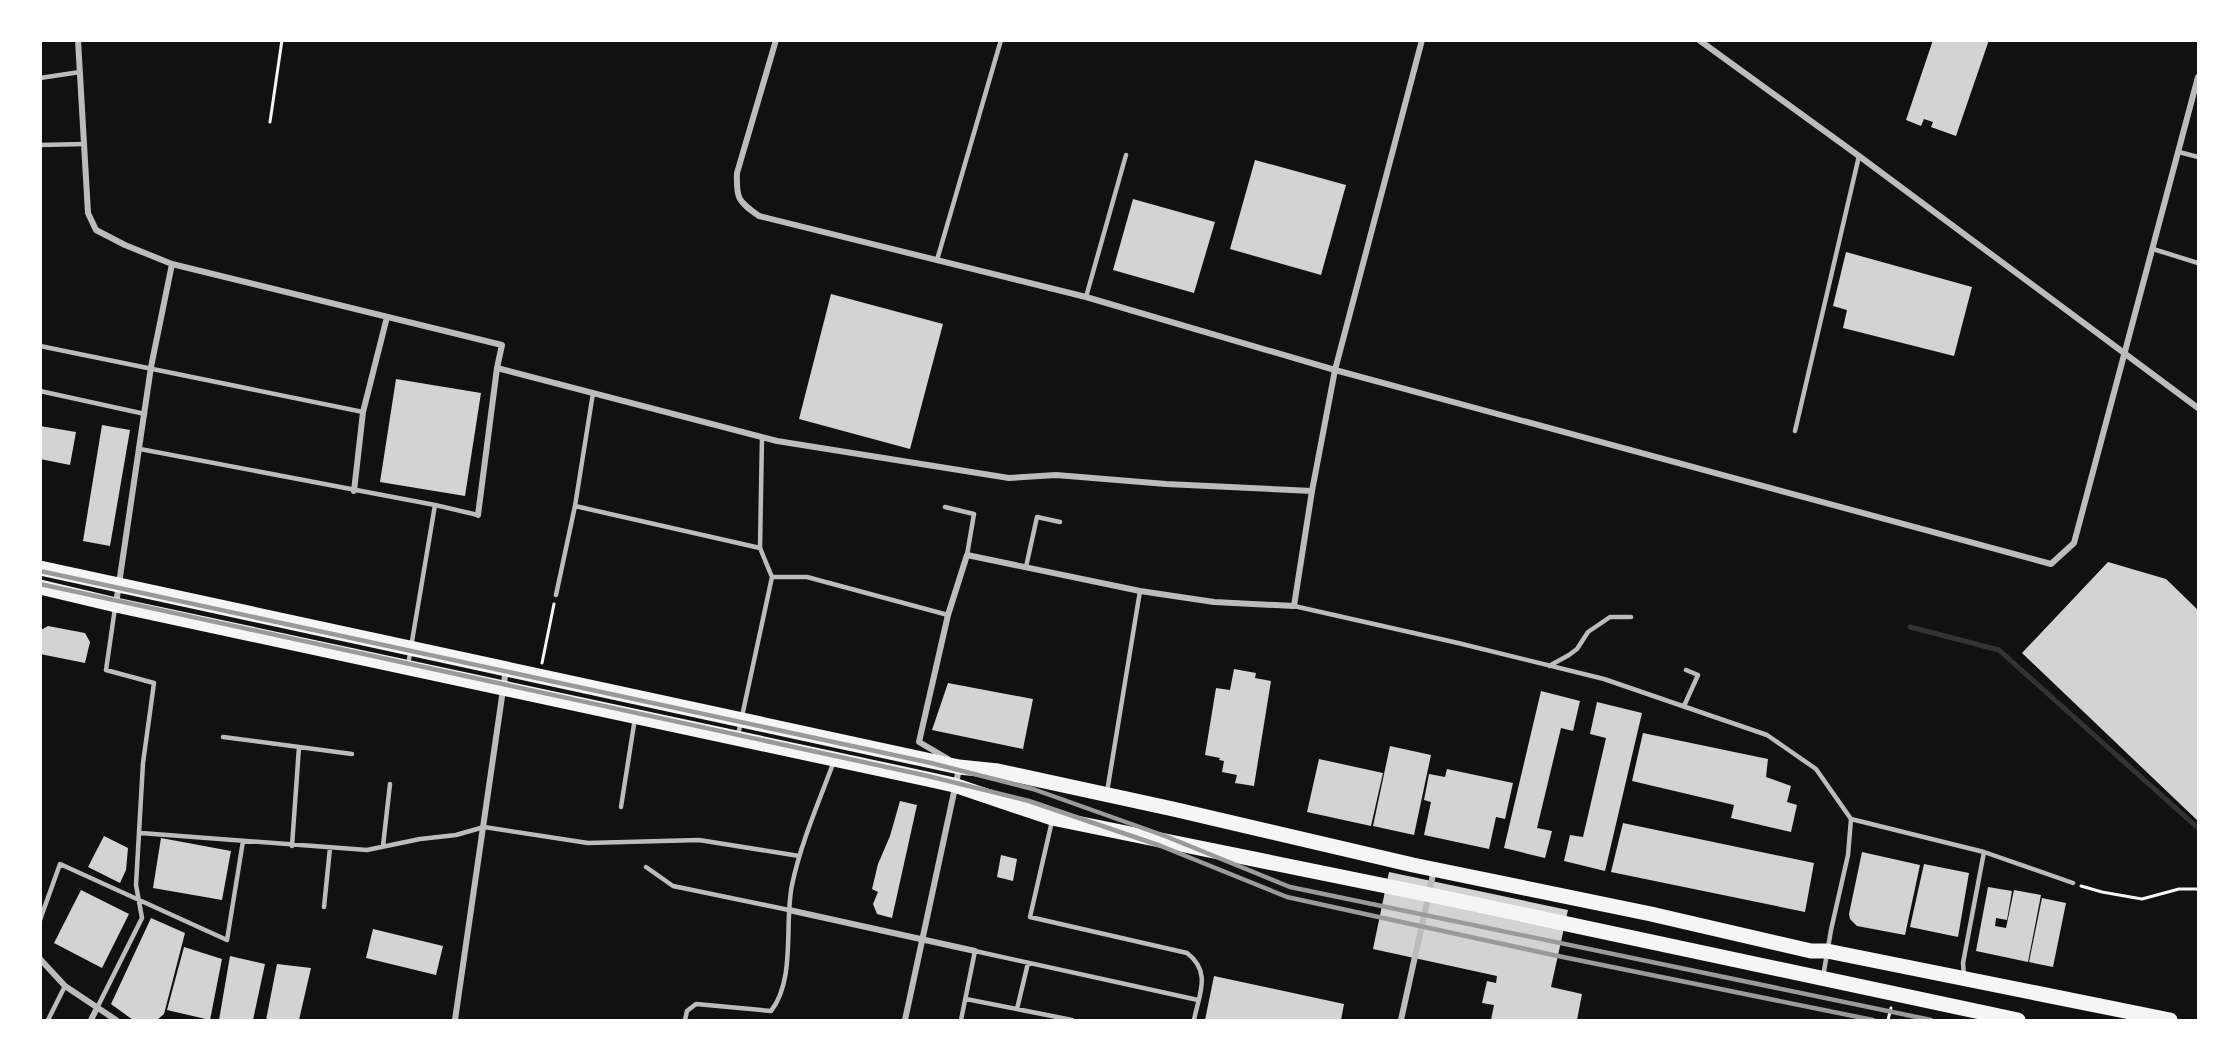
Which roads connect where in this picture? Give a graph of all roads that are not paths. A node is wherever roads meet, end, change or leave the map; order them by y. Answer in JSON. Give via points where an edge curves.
{"nodes":[{"id":1,"x":78,"y":40,"type":"edge"},
{"id":2,"x":776,"y":40,"type":"edge"},
{"id":3,"x":1001,"y":40,"type":"edge"},
{"id":4,"x":1422,"y":40,"type":"edge"},
{"id":5,"x":1699,"y":40,"type":"edge"},
{"id":6,"x":80,"y":72,"type":"junction"},
{"id":7,"x":2199,"y":77,"type":"edge"},
{"id":8,"x":40,"y":78,"type":"edge"},
{"id":9,"x":85,"y":144,"type":"junction"},
{"id":10,"x":40,"y":145,"type":"edge"},
{"id":11,"x":2179,"y":152,"type":"junction"},
{"id":12,"x":1126,"y":155,"type":"dead end"},
{"id":13,"x":1859,"y":156,"type":"junction"},
{"id":14,"x":2199,"y":157,"type":"edge"},
{"id":15,"x":2153,"y":249,"type":"junction"},
{"id":16,"x":937,"y":260,"type":"junction"},
{"id":17,"x":2199,"y":263,"type":"edge"},
{"id":18,"x":172,"y":264,"type":"junction"},
{"id":19,"x":1086,"y":297,"type":"junction"},
{"id":20,"x":387,"y":317,"type":"junction"},
{"id":21,"x":40,"y":346,"type":"edge"},
{"id":22,"x":2125,"y":354,"type":"junction"},
{"id":23,"x":151,"y":367,"type":"junction"},
{"id":24,"x":497,"y":368,"type":"junction"},
{"id":25,"x":1335,"y":370,"type":"junction"},
{"id":26,"x":40,"y":391,"type":"edge"},
{"id":27,"x":593,"y":393,"type":"junction"},
{"id":28,"x":2199,"y":408,"type":"edge"},
{"id":29,"x":363,"y":412,"type":"junction"},
{"id":30,"x":145,"y":414,"type":"junction"},
{"id":31,"x":1795,"y":431,"type":"dead end"},
{"id":32,"x":762,"y":437,"type":"junction"},
{"id":33,"x":140,"y":449,"type":"junction"},
{"id":34,"x":354,"y":491,"type":"junction"},
{"id":35,"x":1312,"y":491,"type":"junction"},
{"id":36,"x":435,"y":505,"type":"junction"},
{"id":37,"x":575,"y":506,"type":"junction"},
{"id":38,"x":945,"y":507,"type":"dead end"},
{"id":39,"x":478,"y":515,"type":"joint"},
{"id":40,"x":1060,"y":522,"type":"dead end"},
{"id":41,"x":760,"y":548,"type":"junction"},
{"id":42,"x":967,"y":555,"type":"junction"},
{"id":43,"x":1026,"y":567,"type":"junction"},
{"id":44,"x":40,"y":568,"type":"edge"},
{"id":45,"x":772,"y":577,"type":"junction"},
{"id":46,"x":118,"y":585,"type":"junction"},
{"id":47,"x":41,"y":588,"type":"edge"},
{"id":48,"x":1140,"y":591,"type":"junction"},
{"id":49,"x":556,"y":595,"type":"road end"},
{"id":50,"x":116,"y":605,"type":"junction"},
{"id":51,"x":1294,"y":606,"type":"junction"},
{"id":52,"x":948,"y":615,"type":"junction"},
{"id":53,"x":1631,"y":617,"type":"dead end"},
{"id":54,"x":411,"y":648,"type":"junction"},
{"id":55,"x":1549,"y":666,"type":"junction"},
{"id":56,"x":408,"y":667,"type":"junction"},
{"id":57,"x":507,"y":669,"type":"junction"},
{"id":58,"x":1686,"y":670,"type":"dead end"},
{"id":59,"x":504,"y":688,"type":"junction"},
{"id":60,"x":1684,"y":706,"type":"junction"},
{"id":61,"x":636,"y":717,"type":"junction"},
{"id":62,"x":741,"y":720,"type":"junction"},
{"id":63,"x":223,"y":737,"type":"dead end"},
{"id":64,"x":737,"y":738,"type":"junction"},
{"id":65,"x":299,"y":747,"type":"junction"},
{"id":66,"x":352,"y":754,"type":"dead end"},
{"id":67,"x":835,"y":759,"type":"junction"},
{"id":68,"x":959,"y":767,"type":"junction"},
{"id":69,"x":390,"y":784,"type":"dead end"},
{"id":70,"x":954,"y":785,"type":"junction"},
{"id":71,"x":1107,"y":795,"type":"junction"},
{"id":72,"x":621,"y":807,"type":"dead end"},
{"id":73,"x":1052,"y":818,"type":"junction"},
{"id":74,"x":1851,"y":819,"type":"junction"},
{"id":75,"x":484,"y":827,"type":"junction"},
{"id":76,"x":141,"y":833,"type":"junction"},
{"id":77,"x":243,"y":841,"type":"junction"},
{"id":78,"x":292,"y":846,"type":"junction"},
{"id":79,"x":383,"y":846,"type":"junction"},
{"id":80,"x":330,"y":848,"type":"junction"},
{"id":81,"x":1984,"y":852,"type":"junction"},
{"id":82,"x":799,"y":856,"type":"junction"},
{"id":83,"x":646,"y":867,"type":"dead end"},
{"id":84,"x":1434,"y":870,"type":"junction"},
{"id":85,"x":2073,"y":883,"type":"road end"},
{"id":86,"x":1429,"y":894,"type":"junction"},
{"id":87,"x":141,"y":903,"type":"junction"},
{"id":88,"x":324,"y":907,"type":"dead end"},
{"id":89,"x":789,"y":910,"type":"junction"},
{"id":90,"x":40,"y":920,"type":"edge"},
{"id":91,"x":921,"y":941,"type":"junction"},
{"id":92,"x":975,"y":951,"type":"junction"},
{"id":93,"x":1827,"y":951,"type":"junction"},
{"id":94,"x":40,"y":959,"type":"edge"},
{"id":95,"x":1028,"y":963,"type":"junction"},
{"id":96,"x":1822,"y":979,"type":"junction"},
{"id":97,"x":1964,"y":981,"type":"junction"},
{"id":98,"x":65,"y":986,"type":"junction"},
{"id":99,"x":966,"y":999,"type":"junction"},
{"id":100,"x":1198,"y":1000,"type":"junction"},
{"id":101,"x":97,"y":1008,"type":"junction"},
{"id":102,"x":1017,"y":1009,"type":"junction"},
{"id":103,"x":48,"y":1020,"type":"edge"},
{"id":104,"x":91,"y":1020,"type":"edge"},
{"id":105,"x":116,"y":1020,"type":"edge"},
{"id":106,"x":455,"y":1020,"type":"edge"},
{"id":107,"x":685,"y":1020,"type":"edge"},
{"id":108,"x":905,"y":1020,"type":"edge"},
{"id":109,"x":961,"y":1020,"type":"edge"},
{"id":110,"x":1072,"y":1020,"type":"edge"},
{"id":111,"x":1194,"y":1020,"type":"edge"},
{"id":112,"x":1401,"y":1020,"type":"edge"},
{"id":113,"x":2018,"y":1020,"type":"edge"},
{"id":114,"x":2170,"y":1020,"type":"edge"}],
"edges":[{"from":1,"to":6,"type":"street"},
{"from":2,"to":16,"type":"street","via":[[737,173],[742,203],[759,216]]},
{"from":3,"to":16,"type":"lane"},
{"from":4,"to":25,"type":"street"},
{"from":5,"to":13,"type":"street"},
{"from":6,"to":8,"type":"lane"},
{"from":6,"to":9,"type":"street"},
{"from":7,"to":11,"type":"street"},
{"from":9,"to":10,"type":"lane"},
{"from":9,"to":18,"type":"street","via":[[88,213],[96,230]]},
{"from":11,"to":14,"type":"lane"},
{"from":11,"to":15,"type":"street"},
{"from":12,"to":19,"type":"lane"},
{"from":13,"to":22,"type":"street"},
{"from":13,"to":31,"type":"lane"},
{"from":15,"to":17,"type":"lane"},
{"from":15,"to":22,"type":"street"},
{"from":16,"to":19,"type":"street"},
{"from":18,"to":20,"type":"street"},
{"from":18,"to":23,"type":"street"},
{"from":19,"to":25,"type":"street"},
{"from":20,"to":24,"type":"street","via":[[502,345]]},
{"from":20,"to":29,"type":"street"},
{"from":21,"to":23,"type":"lane"},
{"from":22,"to":25,"type":"street","via":[[2074,543],[2051,564]]},
{"from":22,"to":28,"type":"street"},
{"from":23,"to":29,"type":"lane"},
{"from":23,"to":30,"type":"street"},
{"from":24,"to":27,"type":"street"},
{"from":24,"to":39,"type":"street"},
{"from":25,"to":35,"type":"street"},
{"from":26,"to":30,"type":"lane"},
{"from":27,"to":32,"type":"street"},
{"from":27,"to":37,"type":"lane"},
{"from":29,"to":34,"type":"street"},
{"from":30,"to":33,"type":"street"},
{"from":32,"to":35,"type":"street","via":[[1009,478],[1056,475]]},
{"from":32,"to":41,"type":"lane"},
{"from":33,"to":34,"type":"lane"},
{"from":33,"to":46,"type":"street"},
{"from":34,"to":36,"type":"lane"},
{"from":35,"to":51,"type":"street"},
{"from":36,"to":39,"type":"lane"},
{"from":36,"to":54,"type":"lane"},
{"from":37,"to":41,"type":"lane"},
{"from":37,"to":49,"type":"lane"},
{"from":38,"to":42,"type":"lane","via":[[974,514]]},
{"from":40,"to":43,"type":"lane","via":[[1036,517]]},
{"from":41,"to":45,"type":"lane"},
{"from":42,"to":43,"type":"street"},
{"from":42,"to":52,"type":"street"},
{"from":43,"to":48,"type":"street"},
{"from":44,"to":46,"type":"main road"},
{"from":45,"to":52,"type":"lane","via":[[807,577]]},
{"from":45,"to":62,"type":"lane"},
{"from":46,"to":50,"type":"street"},
{"from":46,"to":54,"type":"main road"},
{"from":47,"to":50,"type":"main road"},
{"from":48,"to":51,"type":"street","via":[[1214,602]]},
{"from":48,"to":71,"type":"lane"},
{"from":50,"to":56,"type":"main road"},
{"from":50,"to":76,"type":"lane","via":[[106,670],[154,682],[143,763]]},
{"from":51,"to":55,"type":"lane"},
{"from":52,"to":68,"type":"street","via":[[919,742]]},
{"from":53,"to":55,"type":"lane","via":[[1603,620],[1588,632],[1577,649]]},
{"from":54,"to":56,"type":"lane"},
{"from":54,"to":57,"type":"main road"},
{"from":55,"to":60,"type":"lane","via":[[1604,679]]},
{"from":56,"to":59,"type":"main road"},
{"from":57,"to":59,"type":"street"},
{"from":57,"to":62,"type":"main road"},
{"from":58,"to":60,"type":"lane","via":[[1698,675]]},
{"from":59,"to":61,"type":"main road"},
{"from":59,"to":75,"type":"street"},
{"from":60,"to":74,"type":"lane","via":[[1767,735],[1816,770]]},
{"from":61,"to":64,"type":"main road"},
{"from":61,"to":72,"type":"lane"},
{"from":62,"to":64,"type":"lane"},
{"from":62,"to":68,"type":"main road"},
{"from":63,"to":65,"type":"lane"},
{"from":64,"to":67,"type":"main road"},
{"from":65,"to":66,"type":"lane"},
{"from":65,"to":78,"type":"lane"},
{"from":67,"to":70,"type":"main road"},
{"from":67,"to":82,"type":"lane"},
{"from":68,"to":70,"type":"street"},
{"from":68,"to":71,"type":"main road","via":[[998,771]]},
{"from":69,"to":79,"type":"lane"},
{"from":70,"to":73,"type":"main road"},
{"from":70,"to":91,"type":"street"},
{"from":71,"to":84,"type":"main road"},
{"from":73,"to":86,"type":"main road"},
{"from":73,"to":100,"type":"lane","via":[[1030,917],[1187,953],[1198,961],[1203,975]]},
{"from":74,"to":81,"type":"lane"},
{"from":74,"to":93,"type":"lane","via":[[1848,855]]},
{"from":75,"to":79,"type":"lane"},
{"from":75,"to":82,"type":"lane","via":[[588,843],[699,840]]},
{"from":75,"to":106,"type":"street"},
{"from":76,"to":77,"type":"lane"},
{"from":76,"to":87,"type":"lane","via":[[136,885]]},
{"from":77,"to":78,"type":"lane"},
{"from":77,"to":87,"type":"lane","via":[[227,940]]},
{"from":78,"to":80,"type":"lane"},
{"from":79,"to":80,"type":"lane","via":[[367,850]]},
{"from":80,"to":88,"type":"lane"},
{"from":81,"to":85,"type":"lane"},
{"from":81,"to":97,"type":"lane","via":[[1963,963]]},
{"from":82,"to":89,"type":"lane"},
{"from":83,"to":89,"type":"lane","via":[[673,886]]},
{"from":84,"to":86,"type":"street"},
{"from":84,"to":93,"type":"main road","via":[[1811,951]]},
{"from":86,"to":96,"type":"main road"},
{"from":86,"to":112,"type":"street"},
{"from":87,"to":90,"type":"lane","via":[[60,864]]},
{"from":87,"to":101,"type":"lane","via":[[142,918]]},
{"from":89,"to":91,"type":"street"},
{"from":89,"to":107,"type":"lane","via":[[784,978],[778,1002],[771,1011],[696,1004],[687,1011]]},
{"from":91,"to":92,"type":"street"},
{"from":91,"to":108,"type":"street"},
{"from":92,"to":95,"type":"lane"},
{"from":92,"to":99,"type":"lane"},
{"from":93,"to":96,"type":"lane"},
{"from":93,"to":97,"type":"main road"},
{"from":94,"to":98,"type":"street"},
{"from":95,"to":100,"type":"lane"},
{"from":95,"to":102,"type":"lane"},
{"from":96,"to":113,"type":"main road"},
{"from":97,"to":114,"type":"main road"},
{"from":98,"to":101,"type":"street"},
{"from":98,"to":103,"type":"lane"},
{"from":99,"to":102,"type":"lane"},
{"from":99,"to":109,"type":"lane"},
{"from":100,"to":111,"type":"lane"},
{"from":101,"to":104,"type":"street"},
{"from":101,"to":105,"type":"street"},
{"from":102,"to":110,"type":"lane"}]}
